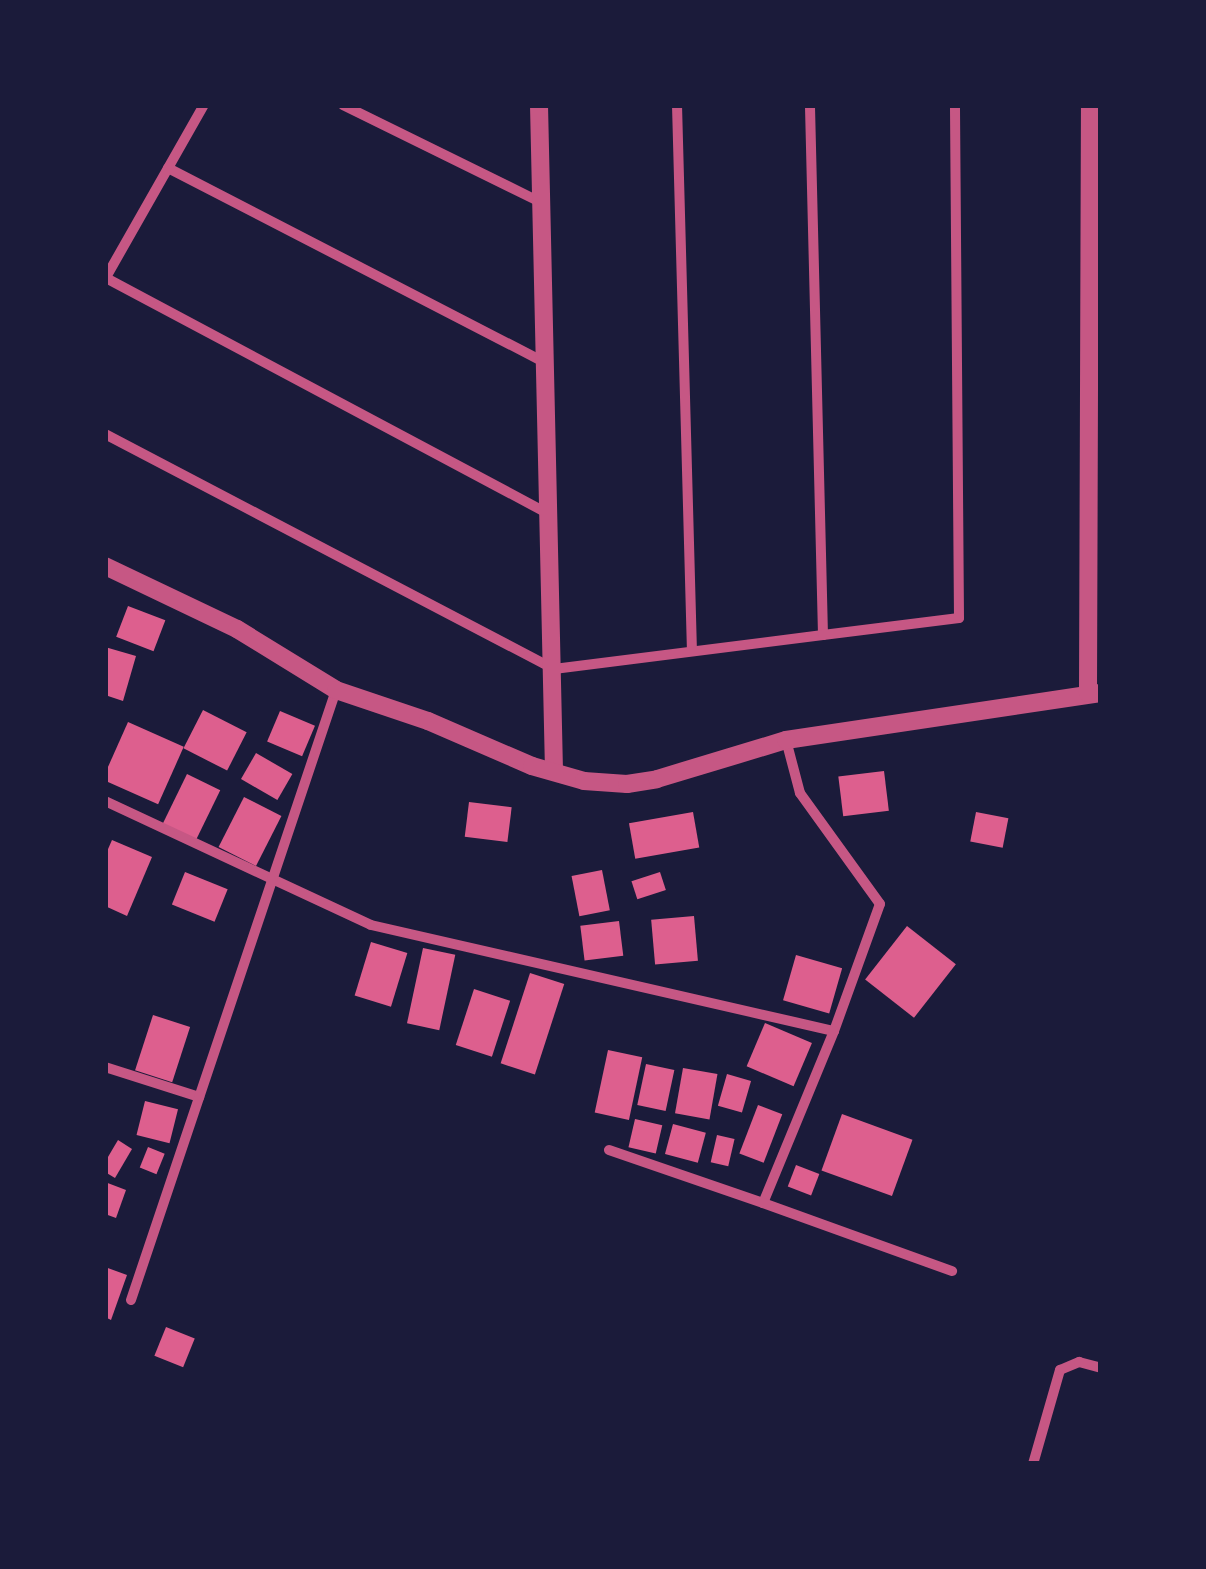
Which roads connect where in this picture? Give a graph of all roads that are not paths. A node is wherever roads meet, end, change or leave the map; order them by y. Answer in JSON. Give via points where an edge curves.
{"nodes":[{"id":1,"x":204,"y":105,"type":"edge"},
{"id":2,"x":343,"y":105,"type":"edge"},
{"id":3,"x":539,"y":105,"type":"edge"},
{"id":4,"x":677,"y":105,"type":"edge"},
{"id":5,"x":810,"y":105,"type":"edge"},
{"id":6,"x":955,"y":105,"type":"edge"},
{"id":7,"x":1090,"y":105,"type":"edge"},
{"id":8,"x":1096,"y":157,"type":"edge"},
{"id":9,"x":168,"y":168,"type":"junction"},
{"id":10,"x":541,"y":202,"type":"junction"},
{"id":11,"x":105,"y":278,"type":"edge"},
{"id":12,"x":1095,"y":286,"type":"edge"},
{"id":13,"x":546,"y":363,"type":"junction"},
{"id":14,"x":105,"y":434,"type":"edge"},
{"id":15,"x":550,"y":514,"type":"junction"},
{"id":16,"x":105,"y":566,"type":"edge"},
{"id":17,"x":823,"y":635,"type":"junction"},
{"id":18,"x":692,"y":651,"type":"junction"},
{"id":19,"x":554,"y":669,"type":"junction"},
{"id":20,"x":336,"y":690,"type":"junction"},
{"id":21,"x":1094,"y":693,"type":"edge"},
{"id":22,"x":786,"y":740,"type":"junction"},
{"id":23,"x":554,"y":772,"type":"junction"},
{"id":24,"x":105,"y":802,"type":"edge"},
{"id":25,"x":271,"y":879,"type":"junction"},
{"id":26,"x":834,"y":1031,"type":"junction"},
{"id":27,"x":105,"y":1067,"type":"edge"},
{"id":28,"x":198,"y":1097,"type":"junction"},
{"id":29,"x":609,"y":1150,"type":"dead end"},
{"id":30,"x":763,"y":1203,"type":"junction"},
{"id":31,"x":952,"y":1271,"type":"dead end"},
{"id":32,"x":131,"y":1300,"type":"dead end"},
{"id":33,"x":1101,"y":1368,"type":"edge"},
{"id":34,"x":1033,"y":1464,"type":"edge"}],
"edges":[{"from":1,"to":9,"type":"street"},
{"from":2,"to":10,"type":"street"},
{"from":3,"to":10,"type":"street"},
{"from":4,"to":18,"type":"street"},
{"from":5,"to":17,"type":"street"},
{"from":6,"to":17,"type":"street","via":[[959,618]]},
{"from":7,"to":8,"type":"street"},
{"from":8,"to":12,"type":"street"},
{"from":9,"to":11,"type":"street"},
{"from":9,"to":13,"type":"street"},
{"from":10,"to":13,"type":"street"},
{"from":11,"to":15,"type":"street"},
{"from":12,"to":21,"type":"street"},
{"from":13,"to":15,"type":"street"},
{"from":14,"to":19,"type":"street"},
{"from":15,"to":19,"type":"street"},
{"from":16,"to":20,"type":"street","via":[[237,628]]},
{"from":17,"to":18,"type":"street"},
{"from":18,"to":19,"type":"street"},
{"from":19,"to":23,"type":"street"},
{"from":20,"to":23,"type":"street"},
{"from":20,"to":25,"type":"street"},
{"from":21,"to":22,"type":"street"},
{"from":22,"to":23,"type":"street","via":[[627,784]]},
{"from":22,"to":26,"type":"street","via":[[800,793],[880,904]]},
{"from":24,"to":25,"type":"street"},
{"from":25,"to":26,"type":"street","via":[[371,925]]},
{"from":25,"to":28,"type":"street"},
{"from":26,"to":30,"type":"street"},
{"from":27,"to":28,"type":"street"},
{"from":28,"to":32,"type":"street"},
{"from":29,"to":30,"type":"street"},
{"from":30,"to":31,"type":"street"},
{"from":33,"to":34,"type":"street","via":[[1079,1362],[1060,1370]]}]}
